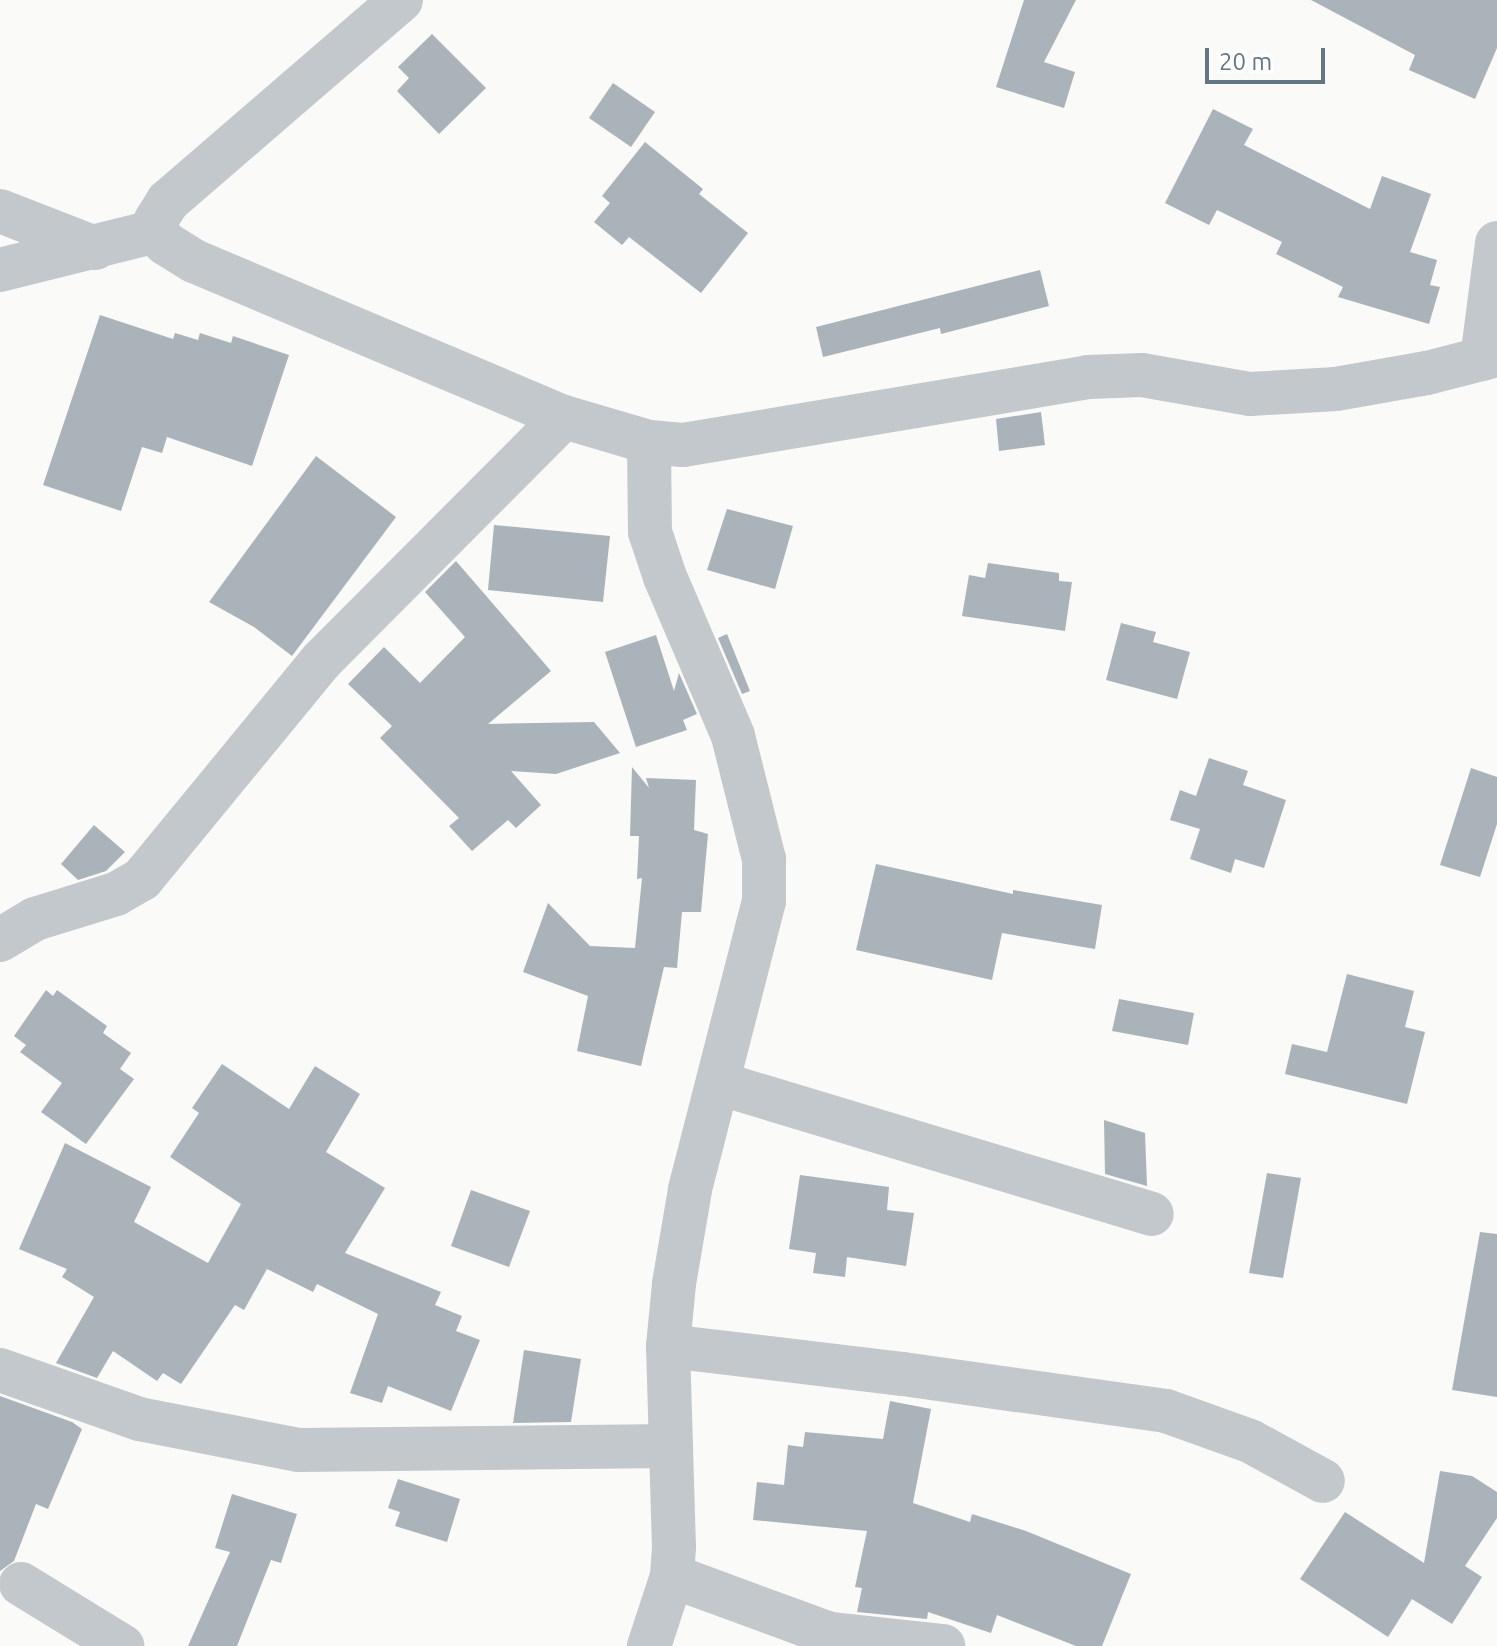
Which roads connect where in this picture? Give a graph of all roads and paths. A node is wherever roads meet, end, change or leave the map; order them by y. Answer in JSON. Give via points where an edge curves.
{"nodes":[{"id":1,"x":401,"y":0,"type":"edge"},
{"id":2,"x":0,"y":211,"type":"edge"},
{"id":3,"x":156,"y":231,"type":"junction"},
{"id":4,"x":1497,"y":243,"type":"edge"},
{"id":5,"x":95,"y":248,"type":"junction"},
{"id":6,"x":0,"y":270,"type":"edge"},
{"id":7,"x":1490,"y":357,"type":"edge"},
{"id":8,"x":564,"y":417,"type":"junction"},
{"id":9,"x":649,"y":442,"type":"junction"},
{"id":10,"x":0,"y":940,"type":"edge"},
{"id":11,"x":718,"y":1083,"type":"junction"},
{"id":12,"x":1152,"y":1214,"type":"dead end"},
{"id":13,"x":668,"y":1346,"type":"junction"},
{"id":14,"x":0,"y":1370,"type":"edge"},
{"id":15,"x":671,"y":1446,"type":"junction"},
{"id":16,"x":1323,"y":1481,"type":"dead end"},
{"id":17,"x":672,"y":1576,"type":"junction"},
{"id":18,"x":21,"y":1584,"type":"dead end"},
{"id":19,"x":122,"y":1646,"type":"edge"},
{"id":20,"x":649,"y":1646,"type":"edge"},
{"id":21,"x":943,"y":1646,"type":"edge"}],
"edges":[{"from":1,"to":3,"type":"street","via":[[168,201],[156,220]]},
{"from":2,"to":5,"type":"street"},
{"from":3,"to":5,"type":"street"},
{"from":3,"to":8,"type":"street","via":[[194,261]]},
{"from":4,"to":7,"type":"street"},
{"from":5,"to":6,"type":"street"},
{"from":7,"to":9,"type":"street","via":[[1336,389],[1250,394],[1142,375],[1088,377],[746,436],[683,445]]},
{"from":8,"to":9,"type":"street"},
{"from":8,"to":10,"type":"street","via":[[322,660],[142,879],[116,894],[35,919]]},
{"from":9,"to":11,"type":"street","via":[[650,532],[733,736],[764,859],[764,901]]},
{"from":11,"to":12,"type":"street"},
{"from":11,"to":13,"type":"street","via":[[690,1190]]},
{"from":13,"to":15,"type":"street"},
{"from":13,"to":16,"type":"street","via":[[1166,1411],[1250,1441]]},
{"from":14,"to":15,"type":"street","via":[[139,1419],[299,1450]]},
{"from":15,"to":17,"type":"street"},
{"from":17,"to":20,"type":"street"},
{"from":17,"to":21,"type":"street","via":[[830,1634]]},
{"from":18,"to":19,"type":"street"}]}
